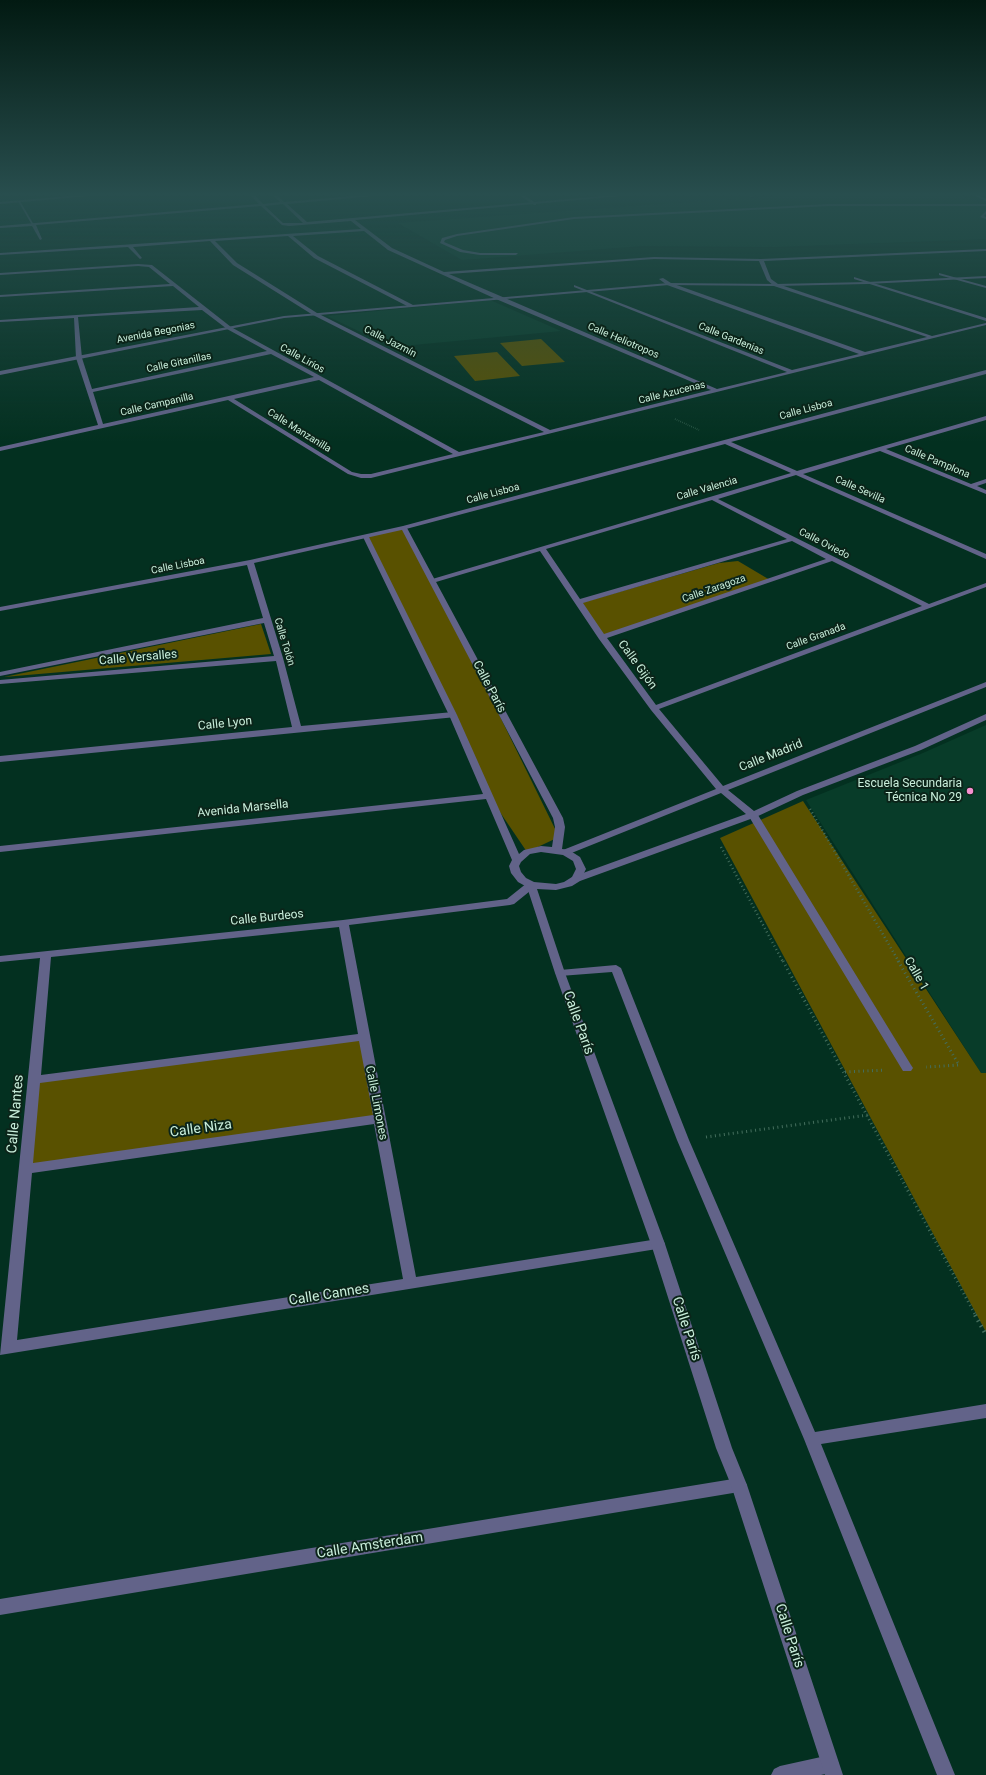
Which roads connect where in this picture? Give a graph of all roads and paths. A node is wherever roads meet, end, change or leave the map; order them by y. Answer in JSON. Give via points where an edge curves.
{"nodes":[{"id":1,"x":162,"y":276,"type":"edge"},
{"id":2,"x":254,"y":276,"type":"edge"},
{"id":3,"x":352,"y":276,"type":"edge"},
{"id":4,"x":449,"y":276,"type":"edge"},
{"id":5,"x":767,"y":276,"type":"edge"},
{"id":6,"x":902,"y":276,"type":"edge"},
{"id":7,"x":947,"y":276,"type":"edge"},
{"id":8,"x":986,"y":277,"type":"edge"},
{"id":9,"x":856,"y":278,"type":"junction"},
{"id":10,"x":954,"y":278,"type":"junction"},
{"id":11,"x":661,"y":279,"type":"junction"},
{"id":12,"x":769,"y":280,"type":"junction"},
{"id":13,"x":867,"y":283,"type":"junction"},
{"id":14,"x":668,"y":284,"type":"junction"},
{"id":15,"x":173,"y":285,"type":"junction"},
{"id":16,"x":776,"y":285,"type":"junction"},
{"id":17,"x":576,"y":286,"type":"junction"},
{"id":18,"x":986,"y":287,"type":"edge"},
{"id":19,"x":584,"y":290,"type":"junction"},
{"id":20,"x":489,"y":294,"type":"junction"},
{"id":21,"x":0,"y":296,"type":"edge"},
{"id":22,"x":498,"y":298,"type":"junction"},
{"id":23,"x":403,"y":302,"type":"junction"},
{"id":24,"x":411,"y":306,"type":"junction"},
{"id":25,"x":204,"y":308,"type":"junction"},
{"id":26,"x":307,"y":310,"type":"junction"},
{"id":27,"x":270,"y":314,"type":"dead end"},
{"id":28,"x":315,"y":314,"type":"junction"},
{"id":29,"x":76,"y":317,"type":"junction"},
{"id":30,"x":986,"y":320,"type":"edge"},
{"id":31,"x":0,"y":321,"type":"edge"},
{"id":32,"x":229,"y":321,"type":"dead end"},
{"id":33,"x":222,"y":322,"type":"junction"},
{"id":34,"x":215,"y":324,"type":"dead end"},
{"id":35,"x":986,"y":324,"type":"edge"},
{"id":36,"x":229,"y":328,"type":"junction"},
{"id":37,"x":931,"y":337,"type":"junction"},
{"id":38,"x":139,"y":340,"type":"dead end"},
{"id":39,"x":271,"y":352,"type":"junction"},
{"id":40,"x":865,"y":354,"type":"junction"},
{"id":41,"x":78,"y":355,"type":"junction"},
{"id":42,"x":0,"y":368,"type":"edge"},
{"id":43,"x":792,"y":372,"type":"junction"},
{"id":44,"x":986,"y":372,"type":"edge"},
{"id":45,"x":0,"y":373,"type":"edge"},
{"id":46,"x":319,"y":378,"type":"junction"},
{"id":47,"x":90,"y":391,"type":"junction"},
{"id":48,"x":718,"y":391,"type":"junction"},
{"id":49,"x":229,"y":398,"type":"junction"},
{"id":50,"x":648,"y":408,"type":"junction"},
{"id":51,"x":986,"y":418,"type":"edge"},
{"id":52,"x":102,"y":426,"type":"junction"},
{"id":53,"x":549,"y":432,"type":"junction"},
{"id":54,"x":726,"y":442,"type":"junction"},
{"id":55,"x":0,"y":449,"type":"edge"},
{"id":56,"x":880,"y":449,"type":"junction"},
{"id":57,"x":459,"y":454,"type":"junction"},
{"id":58,"x":796,"y":473,"type":"junction"},
{"id":59,"x":361,"y":476,"type":"joint"},
{"id":60,"x":986,"y":481,"type":"edge"},
{"id":61,"x":970,"y":486,"type":"junction"},
{"id":62,"x":986,"y":492,"type":"edge"},
{"id":63,"x":712,"y":498,"type":"junction"},
{"id":64,"x":404,"y":528,"type":"junction"},
{"id":65,"x":366,"y":537,"type":"junction"},
{"id":66,"x":793,"y":539,"type":"junction"},
{"id":67,"x":542,"y":548,"type":"junction"},
{"id":68,"x":986,"y":557,"type":"edge"},
{"id":69,"x":832,"y":560,"type":"junction"},
{"id":70,"x":250,"y":562,"type":"junction"},
{"id":71,"x":433,"y":580,"type":"junction"},
{"id":72,"x":986,"y":585,"type":"edge"},
{"id":73,"x":579,"y":602,"type":"junction"},
{"id":74,"x":928,"y":606,"type":"junction"},
{"id":75,"x":0,"y":609,"type":"edge"},
{"id":76,"x":266,"y":620,"type":"junction"},
{"id":77,"x":602,"y":637,"type":"junction"},
{"id":78,"x":279,"y":658,"type":"junction"},
{"id":79,"x":0,"y":674,"type":"edge"},
{"id":80,"x":0,"y":682,"type":"edge"},
{"id":81,"x":986,"y":684,"type":"edge"},
{"id":82,"x":654,"y":708,"type":"junction"},
{"id":83,"x":453,"y":715,"type":"junction"},
{"id":84,"x":986,"y":717,"type":"edge"},
{"id":85,"x":297,"y":729,"type":"junction"},
{"id":86,"x":0,"y":759,"type":"edge"},
{"id":87,"x":721,"y":789,"type":"junction"},
{"id":88,"x":800,"y":793,"type":"junction"},
{"id":89,"x":489,"y":796,"type":"junction"},
{"id":90,"x":753,"y":815,"type":"junction"},
{"id":91,"x":711,"y":829,"type":"junction"},
{"id":92,"x":0,"y":849,"type":"edge"},
{"id":93,"x":561,"y":851,"type":"junction"},
{"id":94,"x":517,"y":860,"type":"junction"},
{"id":95,"x":576,"y":879,"type":"junction"},
{"id":96,"x":530,"y":885,"type":"junction"},
{"id":97,"x":343,"y":923,"type":"junction"},
{"id":98,"x":46,"y":955,"type":"junction"},
{"id":99,"x":0,"y":959,"type":"edge"},
{"id":100,"x":560,"y":973,"type":"junction"},
{"id":101,"x":364,"y":1037,"type":"junction"},
{"id":102,"x":907,"y":1068,"type":"junction"},
{"id":103,"x":845,"y":1072,"type":"junction"},
{"id":104,"x":34,"y":1080,"type":"junction"},
{"id":105,"x":868,"y":1115,"type":"junction"},
{"id":106,"x":379,"y":1119,"type":"junction"},
{"id":107,"x":683,"y":1140,"type":"junction"},
{"id":108,"x":26,"y":1169,"type":"junction"},
{"id":109,"x":658,"y":1244,"type":"junction"},
{"id":110,"x":410,"y":1282,"type":"junction"},
{"id":111,"x":986,"y":1335,"type":"edge"},
{"id":112,"x":5,"y":1348,"type":"edge"},
{"id":113,"x":986,"y":1411,"type":"edge"},
{"id":114,"x":811,"y":1439,"type":"junction"},
{"id":115,"x":739,"y":1484,"type":"junction"},
{"id":116,"x":0,"y":1607,"type":"edge"},
{"id":117,"x":832,"y":1769,"type":"edge"},
{"id":118,"x":780,"y":1775,"type":"edge"},
{"id":119,"x":946,"y":1775,"type":"edge"}],
"edges":[{"from":1,"to":15,"type":"street","name":"Calle Lirios"},
{"from":2,"to":26,"type":"street","name":"Calle Jazmín"},
{"from":3,"to":23,"type":"street"},
{"from":4,"to":20,"type":"street","name":"Calle Heliotropos"},
{"from":5,"to":12,"type":"street"},
{"from":6,"to":9,"type":"street"},
{"from":7,"to":10,"type":"street"},
{"from":8,"to":10,"type":"street","name":"Avenida Begonias"},
{"from":9,"to":12,"type":"street"},
{"from":9,"to":13,"type":"street"},
{"from":10,"to":13,"type":"street","name":"Avenida Begonias"},
{"from":10,"to":18,"type":"street"},
{"from":11,"to":12,"type":"street"},
{"from":11,"to":14,"type":"street"},
{"from":11,"to":17,"type":"street"},
{"from":12,"to":16,"type":"street"},
{"from":13,"to":16,"type":"street","name":"Avenida Begonias"},
{"from":13,"to":30,"type":"street"},
{"from":14,"to":16,"type":"street","name":"Avenida Begonias"},
{"from":14,"to":19,"type":"street","name":"Avenida Begonias"},
{"from":14,"to":40,"type":"street"},
{"from":15,"to":21,"type":"street"},
{"from":15,"to":25,"type":"street","name":"Calle Lirios"},
{"from":16,"to":37,"type":"street"},
{"from":17,"to":19,"type":"street","name":"Calle Gardenias"},
{"from":17,"to":20,"type":"street"},
{"from":19,"to":22,"type":"street","name":"Avenida Begonias"},
{"from":19,"to":43,"type":"street","name":"Calle Gardenias"},
{"from":20,"to":22,"type":"street","name":"Calle Heliotropos"},
{"from":20,"to":23,"type":"street"},
{"from":22,"to":24,"type":"street","name":"Avenida Begonias"},
{"from":22,"to":48,"type":"street","name":"Calle Heliotropos"},
{"from":23,"to":24,"type":"street"},
{"from":23,"to":26,"type":"street"},
{"from":24,"to":28,"type":"street","name":"Avenida Begonias"},
{"from":25,"to":29,"type":"street"},
{"from":25,"to":33,"type":"street","name":"Calle Lirios"},
{"from":26,"to":27,"type":"street"},
{"from":26,"to":28,"type":"street","name":"Calle Jazmín"},
{"from":28,"to":36,"type":"street","name":"Avenida Begonias","via":[[277,318]]},
{"from":28,"to":53,"type":"street","name":"Calle Jazmín"},
{"from":29,"to":31,"type":"street"},
{"from":29,"to":41,"type":"street"},
{"from":32,"to":33,"type":"street"},
{"from":33,"to":34,"type":"street"},
{"from":33,"to":36,"type":"street","name":"Calle Lirios"},
{"from":35,"to":37,"type":"street","name":"Calle Azucenas"},
{"from":36,"to":39,"type":"street","name":"Calle Lirios"},
{"from":36,"to":41,"type":"street","name":"Avenida Begonias"},
{"from":37,"to":40,"type":"street","name":"Calle Azucenas"},
{"from":38,"to":41,"type":"street","name":"Avenida Begonias"},
{"from":39,"to":46,"type":"street","name":"Calle Lirios"},
{"from":39,"to":47,"type":"street","name":"Calle Gitanillas"},
{"from":40,"to":43,"type":"street","name":"Calle Azucenas"},
{"from":41,"to":42,"type":"street","name":"Avenida Begonias"},
{"from":41,"to":45,"type":"street","name":"Avenida Begonias"},
{"from":41,"to":47,"type":"street"},
{"from":43,"to":48,"type":"street","name":"Calle Azucenas"},
{"from":44,"to":54,"type":"street","name":"Calle Lisboa"},
{"from":46,"to":49,"type":"street","name":"Calle Campanilla"},
{"from":46,"to":57,"type":"street","name":"Calle Lirios"},
{"from":47,"to":52,"type":"street"},
{"from":48,"to":50,"type":"street","name":"Calle Azucenas"},
{"from":49,"to":52,"type":"street","name":"Calle Campanilla"},
{"from":49,"to":59,"type":"street","name":"Calle Manzanilla","via":[[350,473]]},
{"from":50,"to":53,"type":"street","name":"Calle Azucenas"},
{"from":50,"to":54,"type":"path"},
{"from":51,"to":56,"type":"street","name":"Calle Valencia"},
{"from":52,"to":55,"type":"street","name":"Calle Campanilla"},
{"from":53,"to":57,"type":"street","name":"Calle Azucenas"},
{"from":54,"to":58,"type":"street","name":"Calle Sevilla"},
{"from":54,"to":64,"type":"street","name":"Calle Lisboa"},
{"from":56,"to":58,"type":"street","name":"Calle Valencia"},
{"from":56,"to":61,"type":"street","name":"Calle Pamplona"},
{"from":57,"to":59,"type":"street","name":"Calle Azucenas","via":[[381,474]]},
{"from":58,"to":63,"type":"street","name":"Calle Valencia"},
{"from":58,"to":68,"type":"street","name":"Calle Sevilla"},
{"from":60,"to":61,"type":"street"},
{"from":61,"to":62,"type":"street","name":"Calle Pamplona"},
{"from":63,"to":66,"type":"street","name":"Calle Oviedo"},
{"from":63,"to":67,"type":"street","name":"Calle Valencia"},
{"from":64,"to":65,"type":"street","name":"Calle Lisboa"},
{"from":64,"to":71,"type":"street","name":"Calle París"},
{"from":65,"to":70,"type":"street","name":"Calle Lisboa"},
{"from":65,"to":83,"type":"street"},
{"from":66,"to":69,"type":"street","name":"Calle Oviedo"},
{"from":66,"to":73,"type":"street"},
{"from":67,"to":71,"type":"street","name":"Calle Valencia"},
{"from":67,"to":73,"type":"street","name":"Calle Gijón"},
{"from":69,"to":74,"type":"street","name":"Calle Oviedo"},
{"from":69,"to":77,"type":"street","name":"Calle Zaragoza"},
{"from":70,"to":75,"type":"street","name":"Calle Lisboa"},
{"from":70,"to":76,"type":"street","name":"Calle Tolón"},
{"from":71,"to":93,"type":"street","name":"Calle París","via":[[558,818]]},
{"from":72,"to":74,"type":"street","name":"Calle Granada"},
{"from":73,"to":77,"type":"street","name":"Calle Gijón"},
{"from":74,"to":82,"type":"street","name":"Calle Granada"},
{"from":76,"to":78,"type":"street","name":"Calle Tolón"},
{"from":76,"to":79,"type":"street","name":"Calle Versalles"},
{"from":77,"to":82,"type":"street","name":"Calle Gijón"},
{"from":78,"to":80,"type":"street","name":"Calle Versalles"},
{"from":78,"to":85,"type":"street","name":"Calle Tolón"},
{"from":81,"to":87,"type":"street","name":"Calle Madrid"},
{"from":82,"to":87,"type":"street","name":"Calle Gijón"},
{"from":83,"to":85,"type":"street","name":"Calle Lyon"},
{"from":83,"to":89,"type":"street"},
{"from":84,"to":88,"type":"street","via":[[918,748]]},
{"from":85,"to":86,"type":"street","name":"Calle Lyon"},
{"from":87,"to":90,"type":"street","name":"Calle Gijón"},
{"from":87,"to":93,"type":"street","name":"Calle Madrid"},
{"from":88,"to":90,"type":"street"},
{"from":88,"to":102,"type":"path","name":"Calle 1","via":[[959,1065]]},
{"from":89,"to":92,"type":"street","name":"Avenida Marsella"},
{"from":89,"to":94,"type":"street"},
{"from":90,"to":91,"type":"street"},
{"from":90,"to":102,"type":"street","name":"Calle Gijón"},
{"from":91,"to":95,"type":"street"},
{"from":91,"to":103,"type":"path"},
{"from":93,"to":94,"type":"street","via":[[541,849],[527,852]]},
{"from":93,"to":95,"type":"street","via":[[577,859],[581,869]]},
{"from":94,"to":96,"type":"street","via":[[514,866],[516,873]]},
{"from":95,"to":96,"type":"street","via":[[556,887]]},
{"from":96,"to":97,"type":"street","name":"Calle Burdeos","via":[[510,902]]},
{"from":96,"to":100,"type":"street","name":"Calle París"},
{"from":97,"to":98,"type":"street","name":"Calle Burdeos"},
{"from":97,"to":101,"type":"street","name":"Calle Limones"},
{"from":98,"to":99,"type":"street","name":"Calle Burdeos"},
{"from":98,"to":104,"type":"street","name":"Calle Nantes"},
{"from":100,"to":107,"type":"street","via":[[616,968]]},
{"from":100,"to":109,"type":"street","name":"Calle París"},
{"from":101,"to":104,"type":"street"},
{"from":101,"to":106,"type":"street","name":"Calle Limones"},
{"from":102,"to":103,"type":"path","name":"Calle 1"},
{"from":103,"to":105,"type":"path"},
{"from":104,"to":108,"type":"street","name":"Calle Nantes"},
{"from":105,"to":107,"type":"path"},
{"from":105,"to":111,"type":"path"},
{"from":106,"to":108,"type":"street","name":"Calle Niza"},
{"from":106,"to":110,"type":"street","name":"Calle Limones"},
{"from":107,"to":114,"type":"street"},
{"from":108,"to":112,"type":"street","name":"Calle Nantes"},
{"from":109,"to":110,"type":"street","name":"Calle Cannes"},
{"from":109,"to":115,"type":"street","name":"Calle París","via":[[724,1448]]},
{"from":110,"to":112,"type":"street","name":"Calle Cannes"},
{"from":113,"to":114,"type":"street"},
{"from":114,"to":119,"type":"street"},
{"from":115,"to":116,"type":"street","name":"Calle Amsterdam"},
{"from":115,"to":117,"type":"street","name":"Calle París"},
{"from":117,"to":118,"type":"street"}]}
